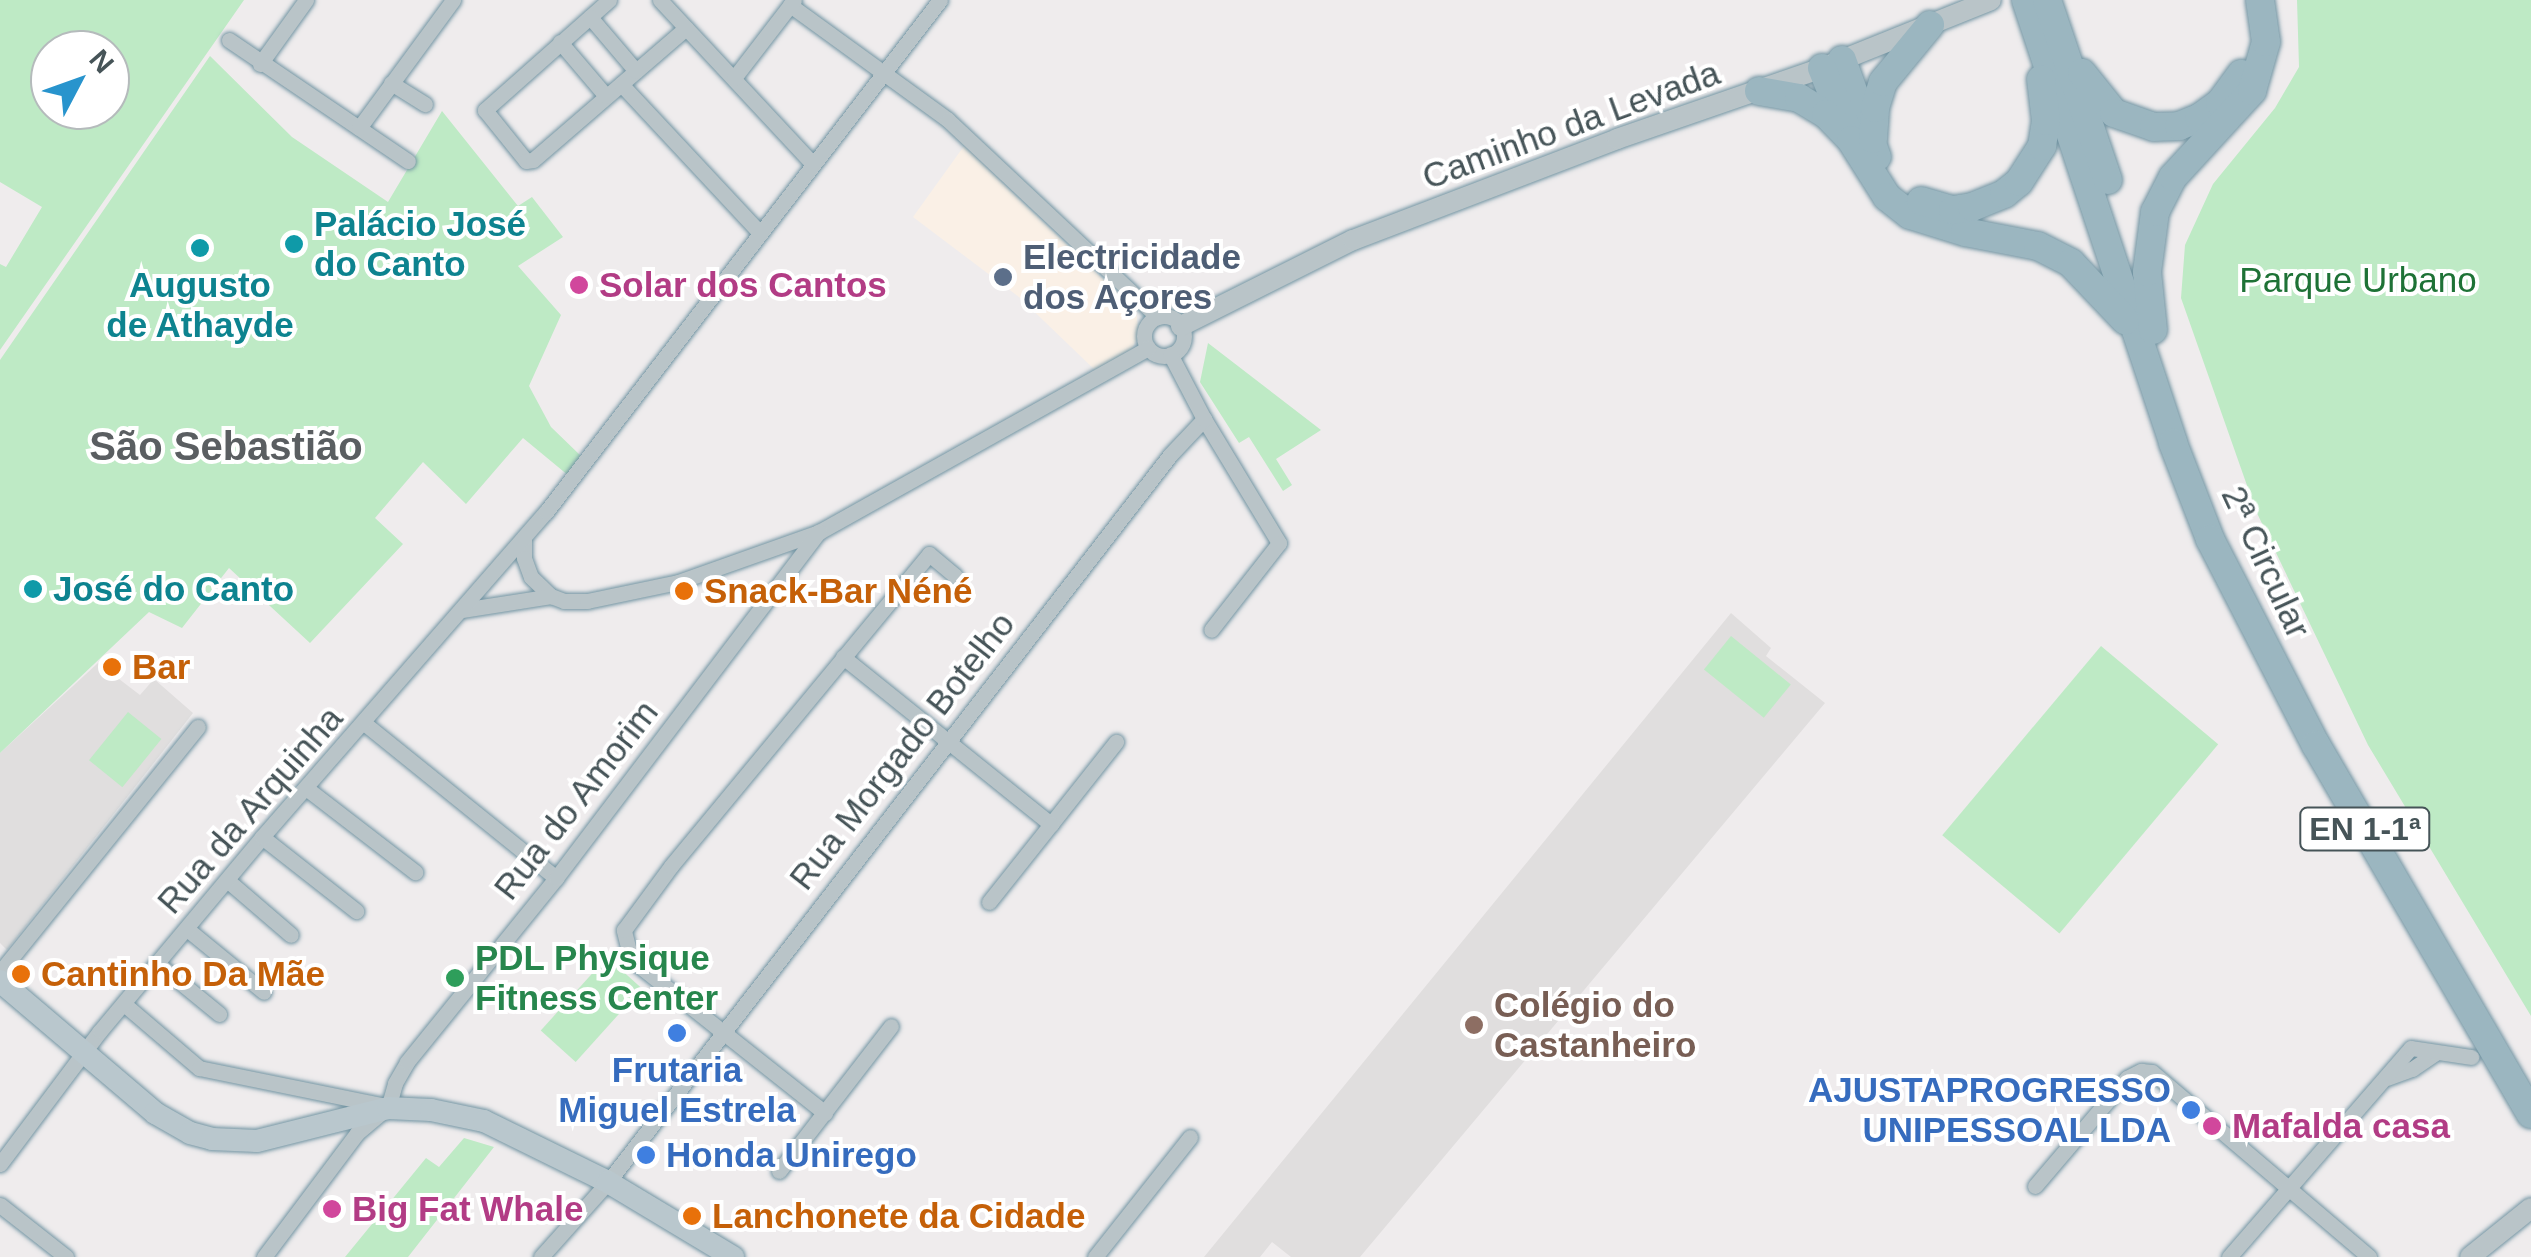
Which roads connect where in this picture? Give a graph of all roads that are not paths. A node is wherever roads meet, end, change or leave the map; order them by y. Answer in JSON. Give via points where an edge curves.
{"nodes":[{"id":1,"x":306,"y":0,"type":"edge"},
{"id":2,"x":453,"y":0,"type":"edge"},
{"id":3,"x":609,"y":0,"type":"edge"},
{"id":4,"x":660,"y":0,"type":"edge"},
{"id":5,"x":940,"y":0,"type":"edge"},
{"id":6,"x":1991,"y":0,"type":"edge"},
{"id":7,"x":2245,"y":0,"type":"edge"},
{"id":8,"x":2260,"y":0,"type":"edge"},
{"id":9,"x":792,"y":2,"type":"edge"},
{"id":10,"x":2040,"y":11,"type":"edge"},
{"id":11,"x":590,"y":17,"type":"junction"},
{"id":12,"x":1930,"y":25,"type":"junction"},
{"id":13,"x":686,"y":28,"type":"junction"},
{"id":14,"x":229,"y":40,"type":"dead end"},
{"id":15,"x":560,"y":42,"type":"junction"},
{"id":16,"x":260,"y":64,"type":"junction"},
{"id":17,"x":1832,"y":64,"type":"junction"},
{"id":18,"x":636,"y":71,"type":"junction"},
{"id":19,"x":884,"y":73,"type":"junction"},
{"id":20,"x":734,"y":78,"type":"junction"},
{"id":21,"x":390,"y":84,"type":"junction"},
{"id":22,"x":621,"y":84,"type":"junction"},
{"id":23,"x":1759,"y":91,"type":"junction"},
{"id":24,"x":606,"y":96,"type":"junction"},
{"id":25,"x":424,"y":104,"type":"dead end"},
{"id":26,"x":359,"y":128,"type":"junction"},
{"id":27,"x":1862,"y":145,"type":"junction"},
{"id":28,"x":408,"y":161,"type":"dead end"},
{"id":29,"x":812,"y":164,"type":"junction"},
{"id":30,"x":759,"y":232,"type":"junction"},
{"id":31,"x":1158,"y":317,"type":"junction"},
{"id":32,"x":1181,"y":326,"type":"junction"},
{"id":33,"x":2145,"y":333,"type":"junction"},
{"id":34,"x":1148,"y":348,"type":"junction"},
{"id":35,"x":1170,"y":354,"type":"junction"},
{"id":36,"x":1204,"y":419,"type":"junction"},
{"id":37,"x":819,"y":532,"type":"junction"},
{"id":38,"x":524,"y":538,"type":"junction"},
{"id":39,"x":954,"y":576,"type":"dead end"},
{"id":40,"x":551,"y":596,"type":"junction"},
{"id":41,"x":462,"y":610,"type":"junction"},
{"id":42,"x":1211,"y":630,"type":"dead end"},
{"id":43,"x":843,"y":658,"type":"junction"},
{"id":44,"x":364,"y":723,"type":"junction"},
{"id":45,"x":198,"y":726,"type":"dead end"},
{"id":46,"x":948,"y":742,"type":"junction"},
{"id":47,"x":1116,"y":742,"type":"dead end"},
{"id":48,"x":306,"y":788,"type":"junction"},
{"id":49,"x":1051,"y":824,"type":"junction"},
{"id":50,"x":262,"y":838,"type":"junction"},
{"id":51,"x":415,"y":872,"type":"dead end"},
{"id":52,"x":556,"y":878,"type":"junction"},
{"id":53,"x":228,"y":880,"type":"junction"},
{"id":54,"x":989,"y":902,"type":"dead end"},
{"id":55,"x":356,"y":911,"type":"dead end"},
{"id":56,"x":186,"y":930,"type":"junction"},
{"id":57,"x":291,"y":935,"type":"dead end"},
{"id":58,"x":158,"y":964,"type":"junction"},
{"id":59,"x":0,"y":972,"type":"edge"},
{"id":60,"x":0,"y":981,"type":"edge"},
{"id":61,"x":264,"y":992,"type":"dead end"},
{"id":62,"x":124,"y":1004,"type":"junction"},
{"id":63,"x":219,"y":1014,"type":"dead end"},
{"id":64,"x":891,"y":1026,"type":"dead end"},
{"id":65,"x":724,"y":1030,"type":"junction"},
{"id":66,"x":86,"y":1051,"type":"junction"},
{"id":67,"x":2471,"y":1057,"type":"dead end"},
{"id":68,"x":2531,"y":1077,"type":"edge"},
{"id":69,"x":330,"y":1097,"type":"junction"},
{"id":70,"x":388,"y":1108,"type":"junction"},
{"id":71,"x":825,"y":1114,"type":"junction"},
{"id":72,"x":2531,"y":1114,"type":"edge"},
{"id":73,"x":333,"y":1120,"type":"junction"},
{"id":74,"x":1190,"y":1137,"type":"dead end"},
{"id":75,"x":0,"y":1164,"type":"edge"},
{"id":76,"x":780,"y":1171,"type":"dead end"},
{"id":77,"x":608,"y":1182,"type":"junction"},
{"id":78,"x":2034,"y":1186,"type":"dead end"},
{"id":79,"x":2289,"y":1187,"type":"junction"},
{"id":80,"x":0,"y":1206,"type":"edge"},
{"id":81,"x":2531,"y":1208,"type":"edge"},
{"id":82,"x":2499,"y":1240,"type":"edge"},
{"id":83,"x":720,"y":1254,"type":"edge"},
{"id":84,"x":66,"y":1257,"type":"edge"},
{"id":85,"x":264,"y":1257,"type":"edge"},
{"id":86,"x":542,"y":1257,"type":"edge"},
{"id":87,"x":1095,"y":1257,"type":"edge"},
{"id":88,"x":2229,"y":1257,"type":"edge"},
{"id":89,"x":2369,"y":1257,"type":"edge"},
{"id":90,"x":2470,"y":1257,"type":"edge"}],
"edges":[{"from":1,"to":16,"type":"street"},
{"from":2,"to":21,"type":"street"},
{"from":3,"to":11,"type":"street"},
{"from":4,"to":13,"type":"street"},
{"from":5,"to":19,"type":"street","name":"Rua da Arquinha"},
{"from":6,"to":12,"type":"street","name":"Caminho da Levada"},
{"from":7,"to":10,"type":"highway","via":[[2252,40],[2236,82],[2220,103],[2179,126],[2154,127],[2114,113]]},
{"from":8,"to":33,"type":"highway","via":[[2266,42],[2252,91],[2173,176],[2155,212]]},
{"from":9,"to":19,"type":"street"},
{"from":9,"to":20,"type":"street"},
{"from":10,"to":27,"type":"highway","via":[[2042,146],[2004,194],[1972,207],[1933,206],[1898,185]]},
{"from":10,"to":33,"type":"highway","name":"2ª Circular","number":"EN 1-1ª","via":[[2106,172]]},
{"from":11,"to":15,"type":"street"},
{"from":11,"to":18,"type":"street"},
{"from":12,"to":17,"type":"street","name":"Caminho da Levada"},
{"from":12,"to":27,"type":"highway","via":[[1883,82]]},
{"from":13,"to":18,"type":"street"},
{"from":13,"to":20,"type":"street"},
{"from":14,"to":16,"type":"street"},
{"from":15,"to":24,"type":"street"},
{"from":15,"to":24,"type":"street","via":[[484,112],[528,161]]},
{"from":16,"to":26,"type":"street"},
{"from":17,"to":23,"type":"street","name":"Caminho da Levada"},
{"from":17,"to":27,"type":"highway"},
{"from":18,"to":22,"type":"street"},
{"from":19,"to":29,"type":"street","name":"Rua da Arquinha"},
{"from":19,"to":31,"type":"street","via":[[948,120]]},
{"from":20,"to":29,"type":"street"},
{"from":21,"to":25,"type":"street"},
{"from":21,"to":26,"type":"street"},
{"from":22,"to":24,"type":"street"},
{"from":22,"to":30,"type":"street"},
{"from":23,"to":27,"type":"highway","via":[[1811,104]]},
{"from":23,"to":32,"type":"street","name":"Caminho da Levada","via":[[1352,240]]},
{"from":26,"to":28,"type":"street"},
{"from":27,"to":33,"type":"highway","via":[[1887,197],[1910,215],[2038,246],[2071,263]]},
{"from":29,"to":30,"type":"street","name":"Rua da Arquinha"},
{"from":30,"to":38,"type":"street","name":"Rua da Arquinha","via":[[652,380]]},
{"from":31,"to":32,"type":"street"},
{"from":31,"to":34,"type":"street","via":[[1146,327]]},
{"from":32,"to":35,"type":"street","via":[[1182,343]]},
{"from":33,"to":68,"type":"highway","name":"2ª Circular","number":"EN 1-1ª","via":[[2266,615],[2328,734]]},
{"from":33,"to":72,"type":"highway","name":"2ª Circular","number":"EN 1-1ª","via":[[2210,540],[2251,623]]},
{"from":34,"to":35,"type":"street"},
{"from":34,"to":37,"type":"street"},
{"from":35,"to":36,"type":"street"},
{"from":36,"to":42,"type":"street","via":[[1279,543]]},
{"from":36,"to":46,"type":"street","name":"Rua Morgado Botelho"},
{"from":37,"to":40,"type":"street","via":[[636,593],[588,601]]},
{"from":37,"to":52,"type":"street","name":"Rua do Amorim"},
{"from":38,"to":40,"type":"street","via":[[531,576]]},
{"from":38,"to":41,"type":"street","name":"Rua da Arquinha"},
{"from":39,"to":43,"type":"street","via":[[930,554]]},
{"from":40,"to":41,"type":"street"},
{"from":41,"to":44,"type":"street","name":"Rua da Arquinha"},
{"from":43,"to":46,"type":"street"},
{"from":43,"to":65,"type":"street","via":[[624,930],[631,959]]},
{"from":44,"to":48,"type":"street","name":"Rua da Arquinha"},
{"from":44,"to":52,"type":"street"},
{"from":45,"to":59,"type":"street"},
{"from":46,"to":49,"type":"street"},
{"from":46,"to":65,"type":"street","name":"Rua Morgado Botelho"},
{"from":47,"to":49,"type":"street"},
{"from":48,"to":50,"type":"street","name":"Rua da Arquinha"},
{"from":48,"to":51,"type":"street"},
{"from":49,"to":54,"type":"street"},
{"from":50,"to":53,"type":"street","name":"Rua da Arquinha"},
{"from":50,"to":55,"type":"street"},
{"from":52,"to":70,"type":"street","name":"Rua do Amorim","via":[[407,1062]]},
{"from":53,"to":56,"type":"street","name":"Rua da Arquinha"},
{"from":53,"to":57,"type":"street"},
{"from":56,"to":58,"type":"street","name":"Rua da Arquinha"},
{"from":56,"to":61,"type":"street"},
{"from":58,"to":62,"type":"street","name":"Rua da Arquinha"},
{"from":58,"to":63,"type":"street"},
{"from":60,"to":66,"type":"main road"},
{"from":62,"to":66,"type":"street","name":"Rua da Arquinha"},
{"from":62,"to":69,"type":"street","via":[[199,1068]]},
{"from":64,"to":71,"type":"street"},
{"from":65,"to":71,"type":"street"},
{"from":65,"to":77,"type":"street","name":"Rua Morgado Botelho"},
{"from":66,"to":73,"type":"main road","via":[[155,1113],[212,1139],[257,1141]]},
{"from":66,"to":75,"type":"street","name":"Rua da Arquinha"},
{"from":67,"to":79,"type":"street","via":[[2411,1048]]},
{"from":69,"to":70,"type":"street"},
{"from":69,"to":73,"type":"street"},
{"from":70,"to":73,"type":"main road"},
{"from":70,"to":77,"type":"main road","via":[[484,1121]]},
{"from":70,"to":85,"type":"street","via":[[357,1133]]},
{"from":71,"to":76,"type":"street"},
{"from":74,"to":87,"type":"street"},
{"from":77,"to":83,"type":"main road"},
{"from":77,"to":86,"type":"street","name":"Rua Morgado Botelho"},
{"from":78,"to":79,"type":"street","via":[[2140,1071],[2152,1072]]},
{"from":79,"to":88,"type":"street"},
{"from":79,"to":89,"type":"street"},
{"from":80,"to":84,"type":"street"},
{"from":81,"to":82,"type":"street"},
{"from":82,"to":90,"type":"street","via":[[2482,1243]]}]}
